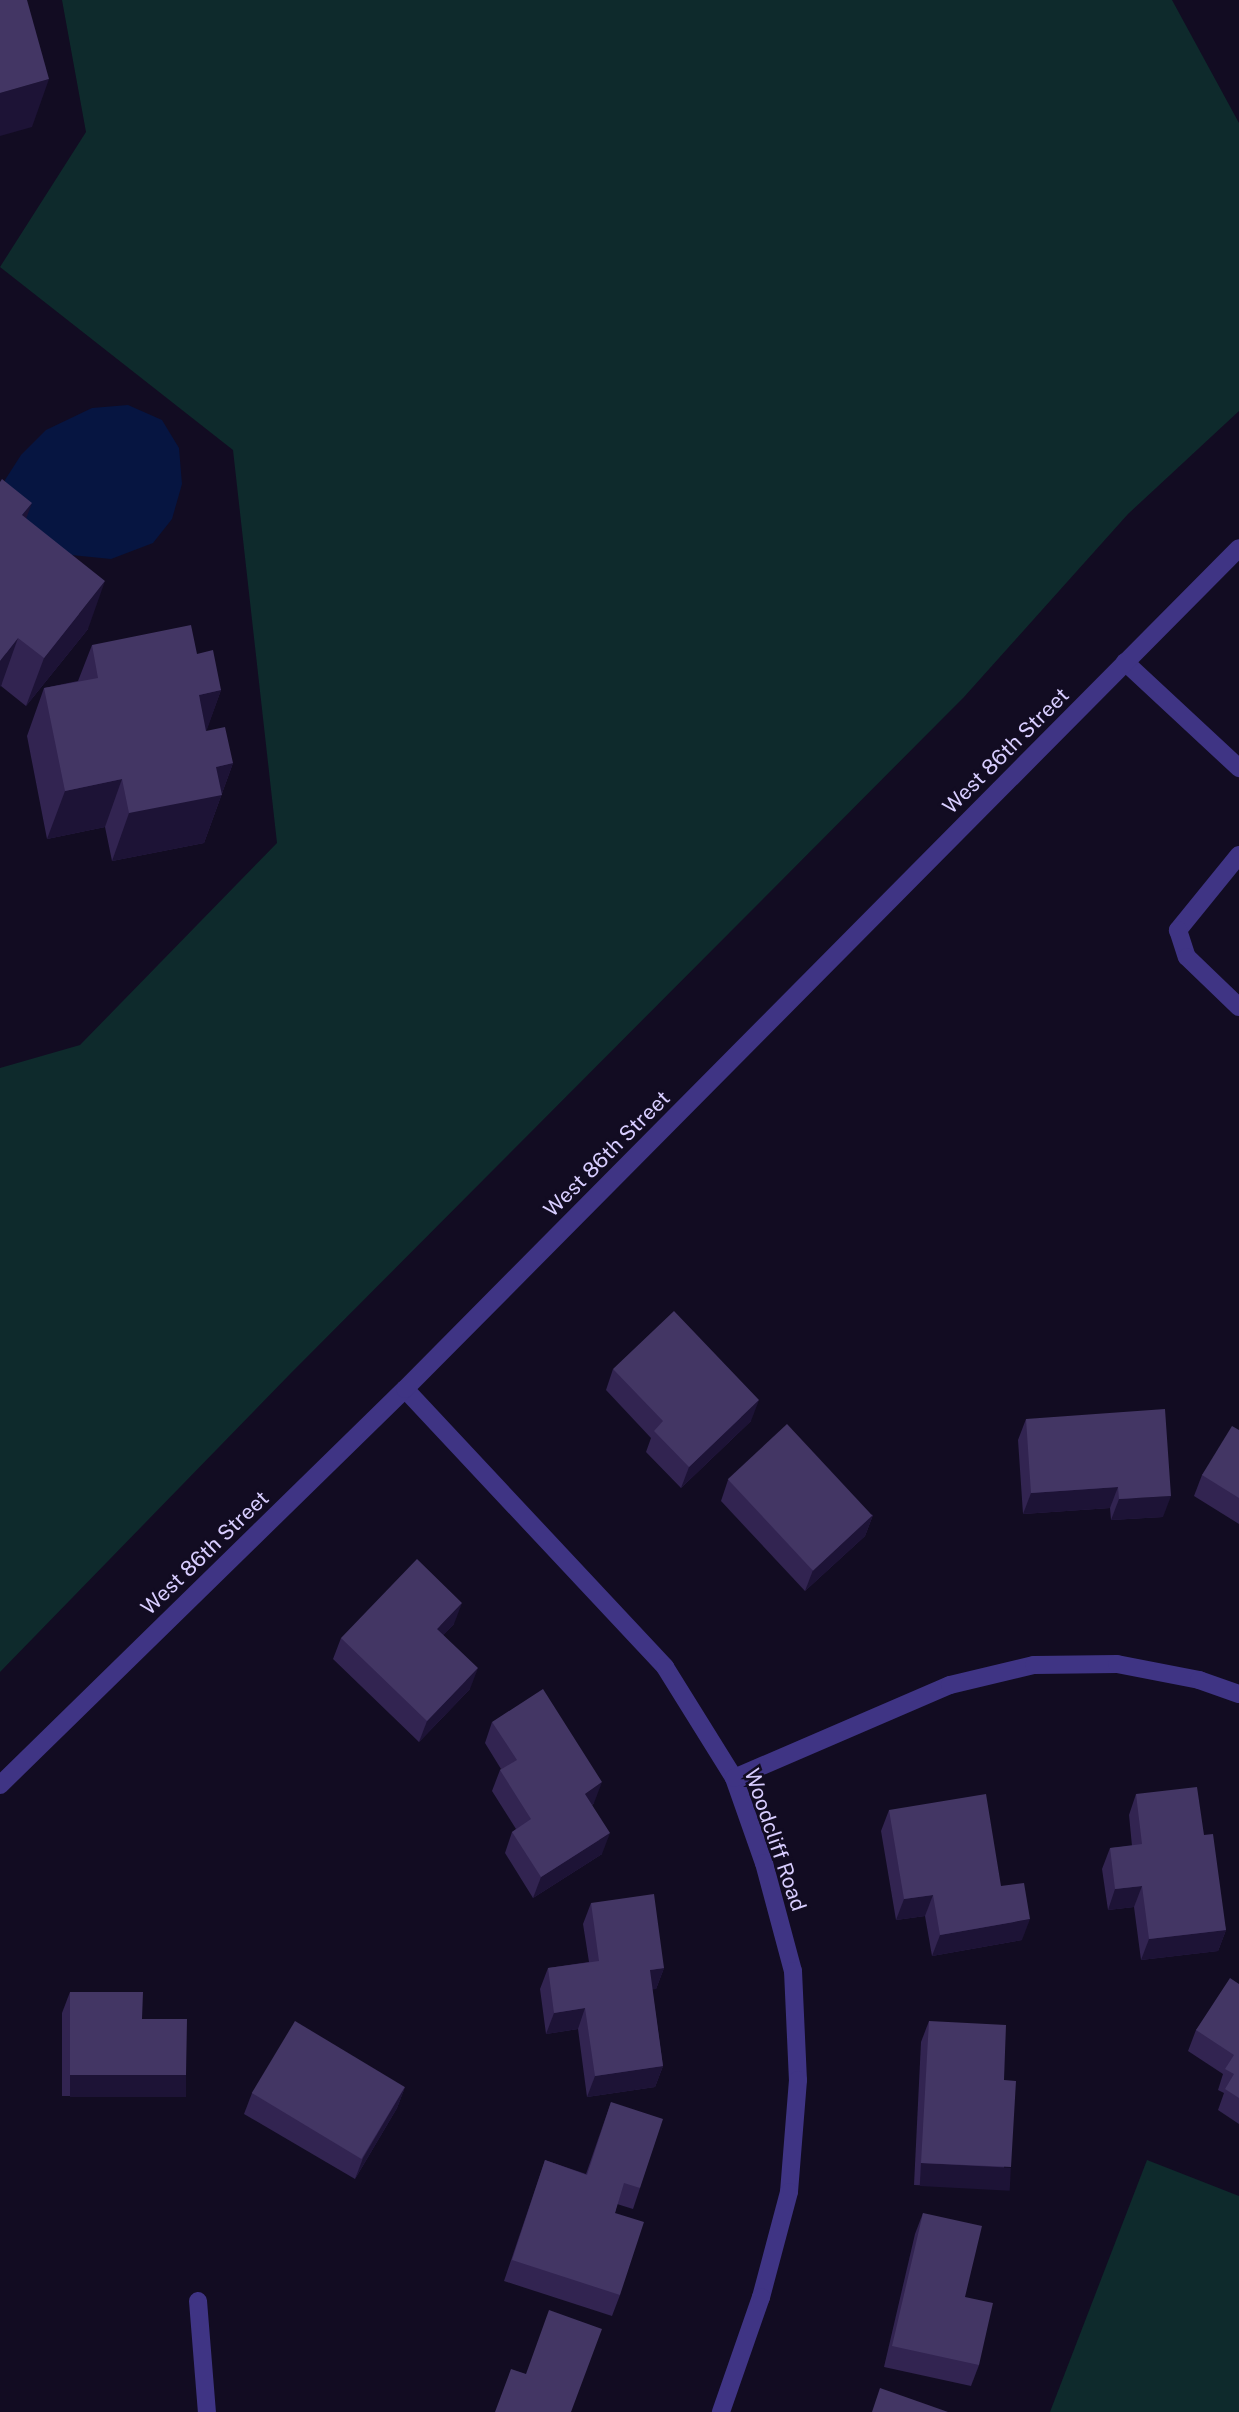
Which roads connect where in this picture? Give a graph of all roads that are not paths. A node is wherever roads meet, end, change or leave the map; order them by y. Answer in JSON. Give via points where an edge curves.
{"nodes":[{"id":1,"x":1239,"y":548,"type":"edge"},
{"id":2,"x":1125,"y":662,"type":"junction"},
{"id":3,"x":1239,"y":768,"type":"edge"},
{"id":4,"x":1239,"y":855,"type":"edge"},
{"id":5,"x":1239,"y":1007,"type":"edge"},
{"id":6,"x":405,"y":1389,"type":"junction"},
{"id":7,"x":1239,"y":1694,"type":"edge"},
{"id":8,"x":734,"y":1778,"type":"junction"},
{"id":9,"x":0,"y":1785,"type":"edge"},
{"id":10,"x":198,"y":2301,"type":"dead end"},
{"id":11,"x":207,"y":2412,"type":"edge"},
{"id":12,"x":721,"y":2412,"type":"edge"}],
"edges":[{"from":1,"to":2,"type":"street","name":"West 86th Street"},
{"from":2,"to":3,"type":"street"},
{"from":2,"to":6,"type":"street","name":"West 86th Street"},
{"from":4,"to":5,"type":"street","via":[[1178,930],[1187,957]]},
{"from":6,"to":8,"type":"street","name":"Woodcliff Road","via":[[664,1667]]},
{"from":6,"to":9,"type":"street","name":"West 86th Street"},
{"from":7,"to":8,"type":"street","via":[[1199,1679],[1117,1664],[1034,1665],[950,1685]]},
{"from":8,"to":12,"type":"street","name":"Woodcliff Road","via":[[764,1863],[793,1971],[799,2080],[789,2192],[761,2297]]},
{"from":10,"to":11,"type":"street"}]}
